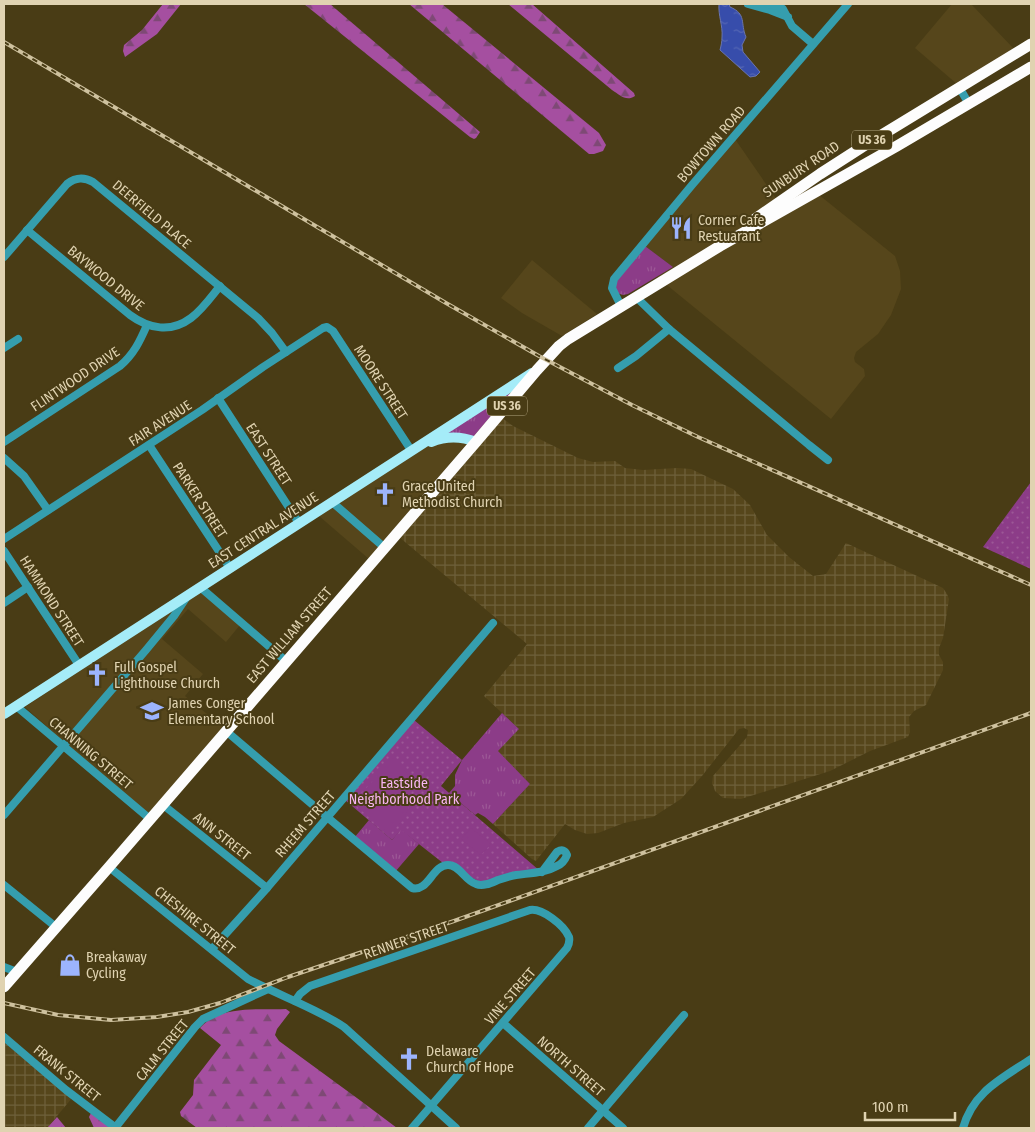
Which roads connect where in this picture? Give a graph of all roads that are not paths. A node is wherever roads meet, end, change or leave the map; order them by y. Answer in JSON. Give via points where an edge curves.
{"nodes":[{"id":1,"x":752,"y":4,"type":"edge"},
{"id":2,"x":848,"y":4,"type":"edge"},
{"id":3,"x":769,"y":6,"type":"edge"},
{"id":4,"x":813,"y":44,"type":"junction"},
{"id":5,"x":1031,"y":44,"type":"edge"},
{"id":6,"x":1031,"y":67,"type":"edge"},
{"id":7,"x":959,"y":87,"type":"junction"},
{"id":8,"x":969,"y":104,"type":"junction"},
{"id":9,"x":888,"y":130,"type":"junction"},
{"id":10,"x":896,"y":146,"type":"junction"},
{"id":11,"x":27,"y":230,"type":"junction"},
{"id":12,"x":720,"y":246,"type":"junction"},
{"id":13,"x":4,"y":257,"type":"edge"},
{"id":14,"x":220,"y":286,"type":"junction"},
{"id":15,"x":636,"y":297,"type":"junction"},
{"id":16,"x":621,"y":306,"type":"junction"},
{"id":17,"x":147,"y":325,"type":"junction"},
{"id":18,"x":329,"y":328,"type":"joint"},
{"id":19,"x":670,"y":329,"type":"junction"},
{"id":20,"x":18,"y":339,"type":"dead end"},
{"id":21,"x":4,"y":348,"type":"edge"},
{"id":22,"x":286,"y":352,"type":"junction"},
{"id":23,"x":618,"y":368,"type":"dead end"},
{"id":24,"x":537,"y":370,"type":"junction"},
{"id":25,"x":218,"y":398,"type":"junction"},
{"id":26,"x":4,"y":442,"type":"edge"},
{"id":27,"x":476,"y":442,"type":"junction"},
{"id":28,"x":149,"y":445,"type":"junction"},
{"id":29,"x":411,"y":450,"type":"junction"},
{"id":30,"x":4,"y":458,"type":"edge"},
{"id":31,"x":828,"y":460,"type":"dead end"},
{"id":32,"x":332,"y":502,"type":"junction"},
{"id":33,"x":48,"y":510,"type":"junction"},
{"id":34,"x":298,"y":523,"type":"junction"},
{"id":35,"x":4,"y":540,"type":"edge"},
{"id":36,"x":385,"y":548,"type":"junction"},
{"id":37,"x":4,"y":551,"type":"edge"},
{"id":38,"x":230,"y":568,"type":"junction"},
{"id":39,"x":28,"y":587,"type":"junction"},
{"id":40,"x":200,"y":587,"type":"junction"},
{"id":41,"x":189,"y":595,"type":"junction"},
{"id":42,"x":4,"y":603,"type":"edge"},
{"id":43,"x":493,"y":623,"type":"dead end"},
{"id":44,"x":286,"y":661,"type":"junction"},
{"id":45,"x":79,"y":666,"type":"junction"},
{"id":46,"x":8,"y":710,"type":"edge"},
{"id":47,"x":226,"y":731,"type":"junction"},
{"id":48,"x":63,"y":746,"type":"junction"},
{"id":49,"x":162,"y":804,"type":"junction"},
{"id":50,"x":4,"y":814,"type":"edge"},
{"id":51,"x":327,"y":817,"type":"junction"},
{"id":52,"x":150,"y":819,"type":"junction"},
{"id":53,"x":109,"y":867,"type":"junction"},
{"id":54,"x":542,"y":872,"type":"dead end"},
{"id":55,"x":4,"y":885,"type":"edge"},
{"id":56,"x":267,"y":888,"type":"junction"},
{"id":57,"x":557,"y":922,"type":"joint"},
{"id":58,"x":56,"y":927,"type":"junction"},
{"id":59,"x":212,"y":949,"type":"junction"},
{"id":60,"x":4,"y":967,"type":"edge"},
{"id":61,"x":17,"y":972,"type":"junction"},
{"id":62,"x":4,"y":986,"type":"edge"},
{"id":63,"x":268,"y":989,"type":"junction"},
{"id":64,"x":295,"y":1001,"type":"junction"},
{"id":65,"x":684,"y":1015,"type":"dead end"},
{"id":66,"x":503,"y":1023,"type":"junction"},
{"id":67,"x":4,"y":1037,"type":"edge"},
{"id":68,"x":1031,"y":1060,"type":"edge"},
{"id":69,"x":431,"y":1106,"type":"junction"},
{"id":70,"x":603,"y":1111,"type":"junction"},
{"id":71,"x":115,"y":1128,"type":"edge"},
{"id":72,"x":412,"y":1128,"type":"edge"},
{"id":73,"x":456,"y":1128,"type":"edge"},
{"id":74,"x":588,"y":1128,"type":"edge"},
{"id":75,"x":623,"y":1128,"type":"edge"},
{"id":76,"x":963,"y":1128,"type":"edge"}],
"edges":[{"from":1,"to":3,"type":"street"},
{"from":2,"to":4,"type":"street","name":"BOWTOWN ROAD"},
{"from":3,"to":4,"type":"street","via":[[788,17],[792,26]]},
{"from":4,"to":16,"type":"street","name":"BOWTOWN ROAD","via":[[614,279],[612,288]]},
{"from":5,"to":7,"type":"highway","name":"SUNBURY ROAD","number":"US 36"},
{"from":6,"to":8,"type":"highway","name":"SUNBURY ROAD","number":"US 36"},
{"from":7,"to":8,"type":"street"},
{"from":7,"to":9,"type":"highway","name":"SUNBURY ROAD","number":"US 36"},
{"from":8,"to":10,"type":"highway","name":"SUNBURY ROAD","number":"US 36"},
{"from":9,"to":10,"type":"street"},
{"from":9,"to":12,"type":"highway","name":"SUNBURY ROAD","number":"US 36","via":[[770,208]]},
{"from":10,"to":12,"type":"highway","name":"SUNBURY ROAD","number":"US 36"},
{"from":11,"to":13,"type":"street","name":"DEERFIELD PLACE"},
{"from":11,"to":14,"type":"street","name":"DEERFIELD PLACE","via":[[69,182],[88,179]]},
{"from":11,"to":17,"type":"street","name":"BAYWOOD DRIVE","via":[[130,315]]},
{"from":12,"to":15,"type":"highway","name":"SUNBURY ROAD","number":"US 36"},
{"from":14,"to":17,"type":"street","name":"BAYWOOD DRIVE","via":[[186,322],[169,327]]},
{"from":14,"to":22,"type":"street","name":"DEERFIELD PLACE","via":[[264,324]]},
{"from":15,"to":16,"type":"highway","name":"SUNBURY ROAD","number":"US 36"},
{"from":15,"to":19,"type":"street"},
{"from":16,"to":24,"type":"highway","name":"SUNBURY ROAD","number":"US 36","via":[[568,339]]},
{"from":17,"to":26,"type":"street","name":"FLINTWOOD DRIVE","via":[[133,353],[120,366]]},
{"from":18,"to":22,"type":"street","name":"FAIR AVENUE","via":[[323,328]]},
{"from":18,"to":29,"type":"street","name":"MOORE STREET"},
{"from":19,"to":23,"type":"street"},
{"from":19,"to":31,"type":"street"},
{"from":20,"to":21,"type":"street"},
{"from":22,"to":25,"type":"street","name":"FAIR AVENUE"},
{"from":24,"to":27,"type":"highway","name":"EAST WILLIAM STREET","number":"US 36"},
{"from":24,"to":29,"type":"main road","name":"EAST CENTRAL AVENUE"},
{"from":25,"to":28,"type":"street","name":"FAIR AVENUE"},
{"from":25,"to":34,"type":"street","name":"EAST STREET"},
{"from":27,"to":29,"type":"main road","via":[[466,438],[447,438]]},
{"from":27,"to":36,"type":"highway","name":"EAST WILLIAM STREET","number":"US 36"},
{"from":28,"to":33,"type":"street","name":"FAIR AVENUE"},
{"from":28,"to":38,"type":"street","name":"PARKER STREET"},
{"from":29,"to":32,"type":"main road","name":"EAST CENTRAL AVENUE"},
{"from":30,"to":33,"type":"street","via":[[24,476]]},
{"from":32,"to":34,"type":"main road","name":"EAST CENTRAL AVENUE"},
{"from":32,"to":36,"type":"street"},
{"from":33,"to":35,"type":"street","name":"FAIR AVENUE"},
{"from":34,"to":38,"type":"main road","name":"EAST CENTRAL AVENUE"},
{"from":36,"to":44,"type":"highway","name":"EAST WILLIAM STREET","number":"US 36"},
{"from":37,"to":39,"type":"street","name":"HAMMOND STREET"},
{"from":38,"to":40,"type":"main road","name":"EAST CENTRAL AVENUE"},
{"from":39,"to":42,"type":"street"},
{"from":39,"to":45,"type":"street","name":"HAMMOND STREET"},
{"from":40,"to":41,"type":"main road","name":"EAST CENTRAL AVENUE"},
{"from":40,"to":44,"type":"street"},
{"from":41,"to":45,"type":"main road","name":"EAST CENTRAL AVENUE"},
{"from":41,"to":48,"type":"street"},
{"from":43,"to":51,"type":"street","name":"RHEEM STREET"},
{"from":44,"to":47,"type":"highway","name":"EAST WILLIAM STREET","number":"US 36"},
{"from":45,"to":46,"type":"main road","name":"EAST CENTRAL AVENUE"},
{"from":46,"to":48,"type":"street","name":"CHANNING STREET"},
{"from":47,"to":49,"type":"highway","name":"EAST WILLIAM STREET","number":"US 36"},
{"from":47,"to":51,"type":"street"},
{"from":48,"to":50,"type":"street"},
{"from":48,"to":52,"type":"street","name":"CHANNING STREET"},
{"from":49,"to":52,"type":"highway","name":"EAST WILLIAM STREET","number":"US 36"},
{"from":49,"to":56,"type":"street","name":"ANN STREET"},
{"from":51,"to":54,"type":"street","via":[[412,888],[422,887],[446,864],[476,884]]},
{"from":51,"to":56,"type":"street","name":"RHEEM STREET"},
{"from":52,"to":53,"type":"highway","name":"EAST WILLIAM STREET","number":"US 36"},
{"from":53,"to":58,"type":"highway","name":"EAST WILLIAM STREET","number":"US 36"},
{"from":53,"to":59,"type":"street","name":"CHESHIRE STREET"},
{"from":55,"to":58,"type":"street"},
{"from":56,"to":59,"type":"street","name":"RHEEM STREET"},
{"from":57,"to":64,"type":"street","name":"RENNER STREET","via":[[539,910],[530,910],[310,986]]},
{"from":57,"to":66,"type":"street","name":"VINE STREET","via":[[569,937],[567,948]]},
{"from":58,"to":61,"type":"highway","name":"EAST WILLIAM STREET","number":"US 36"},
{"from":59,"to":63,"type":"street","name":"CHESHIRE STREET","via":[[248,979]]},
{"from":60,"to":61,"type":"street"},
{"from":61,"to":62,"type":"highway","name":"EAST WILLIAM STREET","number":"US 36"},
{"from":63,"to":64,"type":"street"},
{"from":63,"to":71,"type":"street","name":"CALM STREET","via":[[203,1020],[195,1027]]},
{"from":64,"to":69,"type":"street","via":[[344,1027]]},
{"from":65,"to":70,"type":"street"},
{"from":66,"to":69,"type":"street","name":"VINE STREET"},
{"from":66,"to":70,"type":"street","name":"NORTH STREET"},
{"from":67,"to":71,"type":"street","name":"FRANK STREET"},
{"from":68,"to":76,"type":"street","via":[[989,1087],[966,1116]]},
{"from":69,"to":72,"type":"street","name":"VINE STREET"},
{"from":69,"to":73,"type":"street"},
{"from":70,"to":74,"type":"street"},
{"from":70,"to":75,"type":"street","name":"NORTH STREET"}]}
